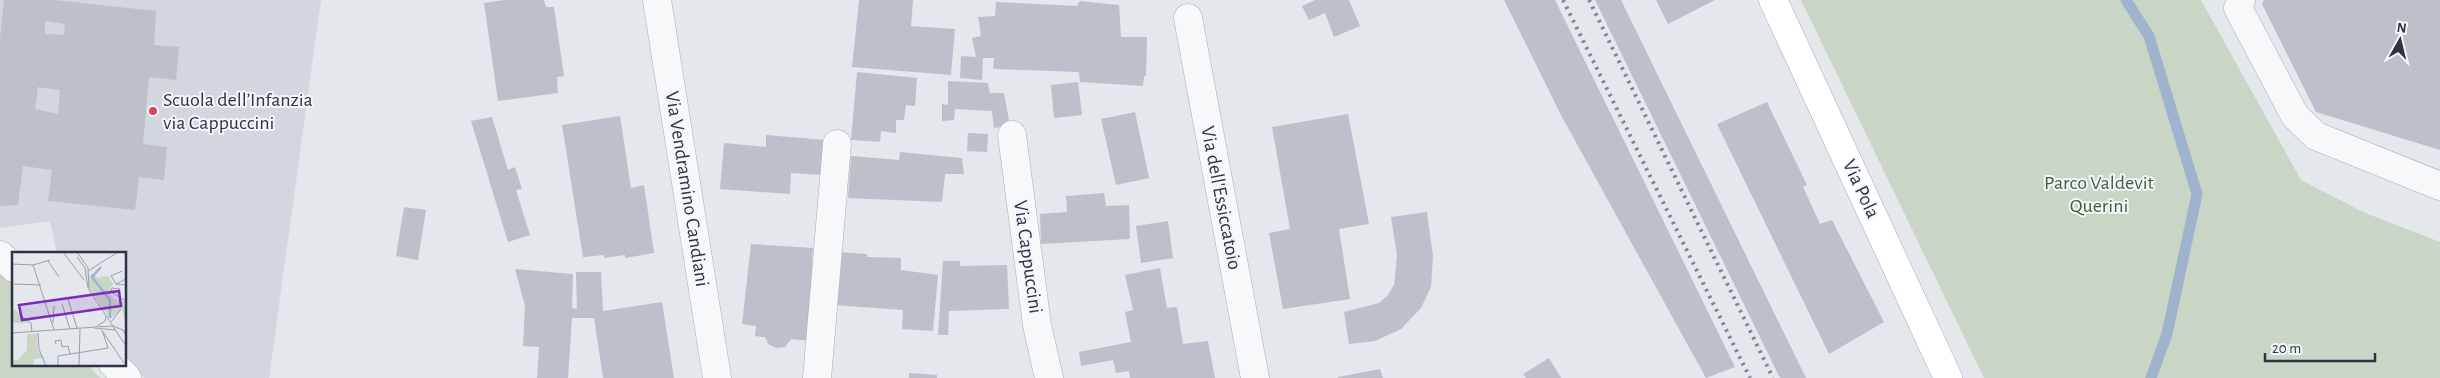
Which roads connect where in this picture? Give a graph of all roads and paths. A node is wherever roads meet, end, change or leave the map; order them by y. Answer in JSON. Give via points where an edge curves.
{"nodes":[{"id":1,"x":657,"y":0,"type":"edge"},
{"id":2,"x":1773,"y":0,"type":"edge"},
{"id":3,"x":2240,"y":0,"type":"edge"},
{"id":4,"x":1188,"y":18,"type":"dead end"},
{"id":5,"x":1012,"y":135,"type":"dead end"},
{"id":6,"x":837,"y":144,"type":"dead end"},
{"id":7,"x":2440,"y":186,"type":"edge"},
{"id":8,"x":0,"y":255,"type":"edge"},
{"id":9,"x":12,"y":266,"type":"edge"},
{"id":10,"x":115,"y":366,"type":"edge"},
{"id":11,"x":127,"y":378,"type":"edge"},
{"id":12,"x":718,"y":378,"type":"edge"},
{"id":13,"x":817,"y":378,"type":"edge"},
{"id":14,"x":1049,"y":378,"type":"edge"},
{"id":15,"x":1255,"y":378,"type":"edge"},
{"id":16,"x":1948,"y":378,"type":"edge"}],
"edges":[{"from":1,"to":12,"type":"street","name":"Via Vendramino Candiani"},
{"from":2,"to":16,"type":"main road","name":"Via Pola"},
{"from":3,"to":7,"type":"street","via":[[2238,8],[2295,116],[2316,136]]},
{"from":4,"to":15,"type":"street","name":"Via dell'Essiccatoio"},
{"from":5,"to":14,"type":"street","name":"Via Cappuccini","via":[[1037,325]]},
{"from":6,"to":13,"type":"street"},
{"from":8,"to":9,"type":"street"},
{"from":10,"to":11,"type":"street"}]}
